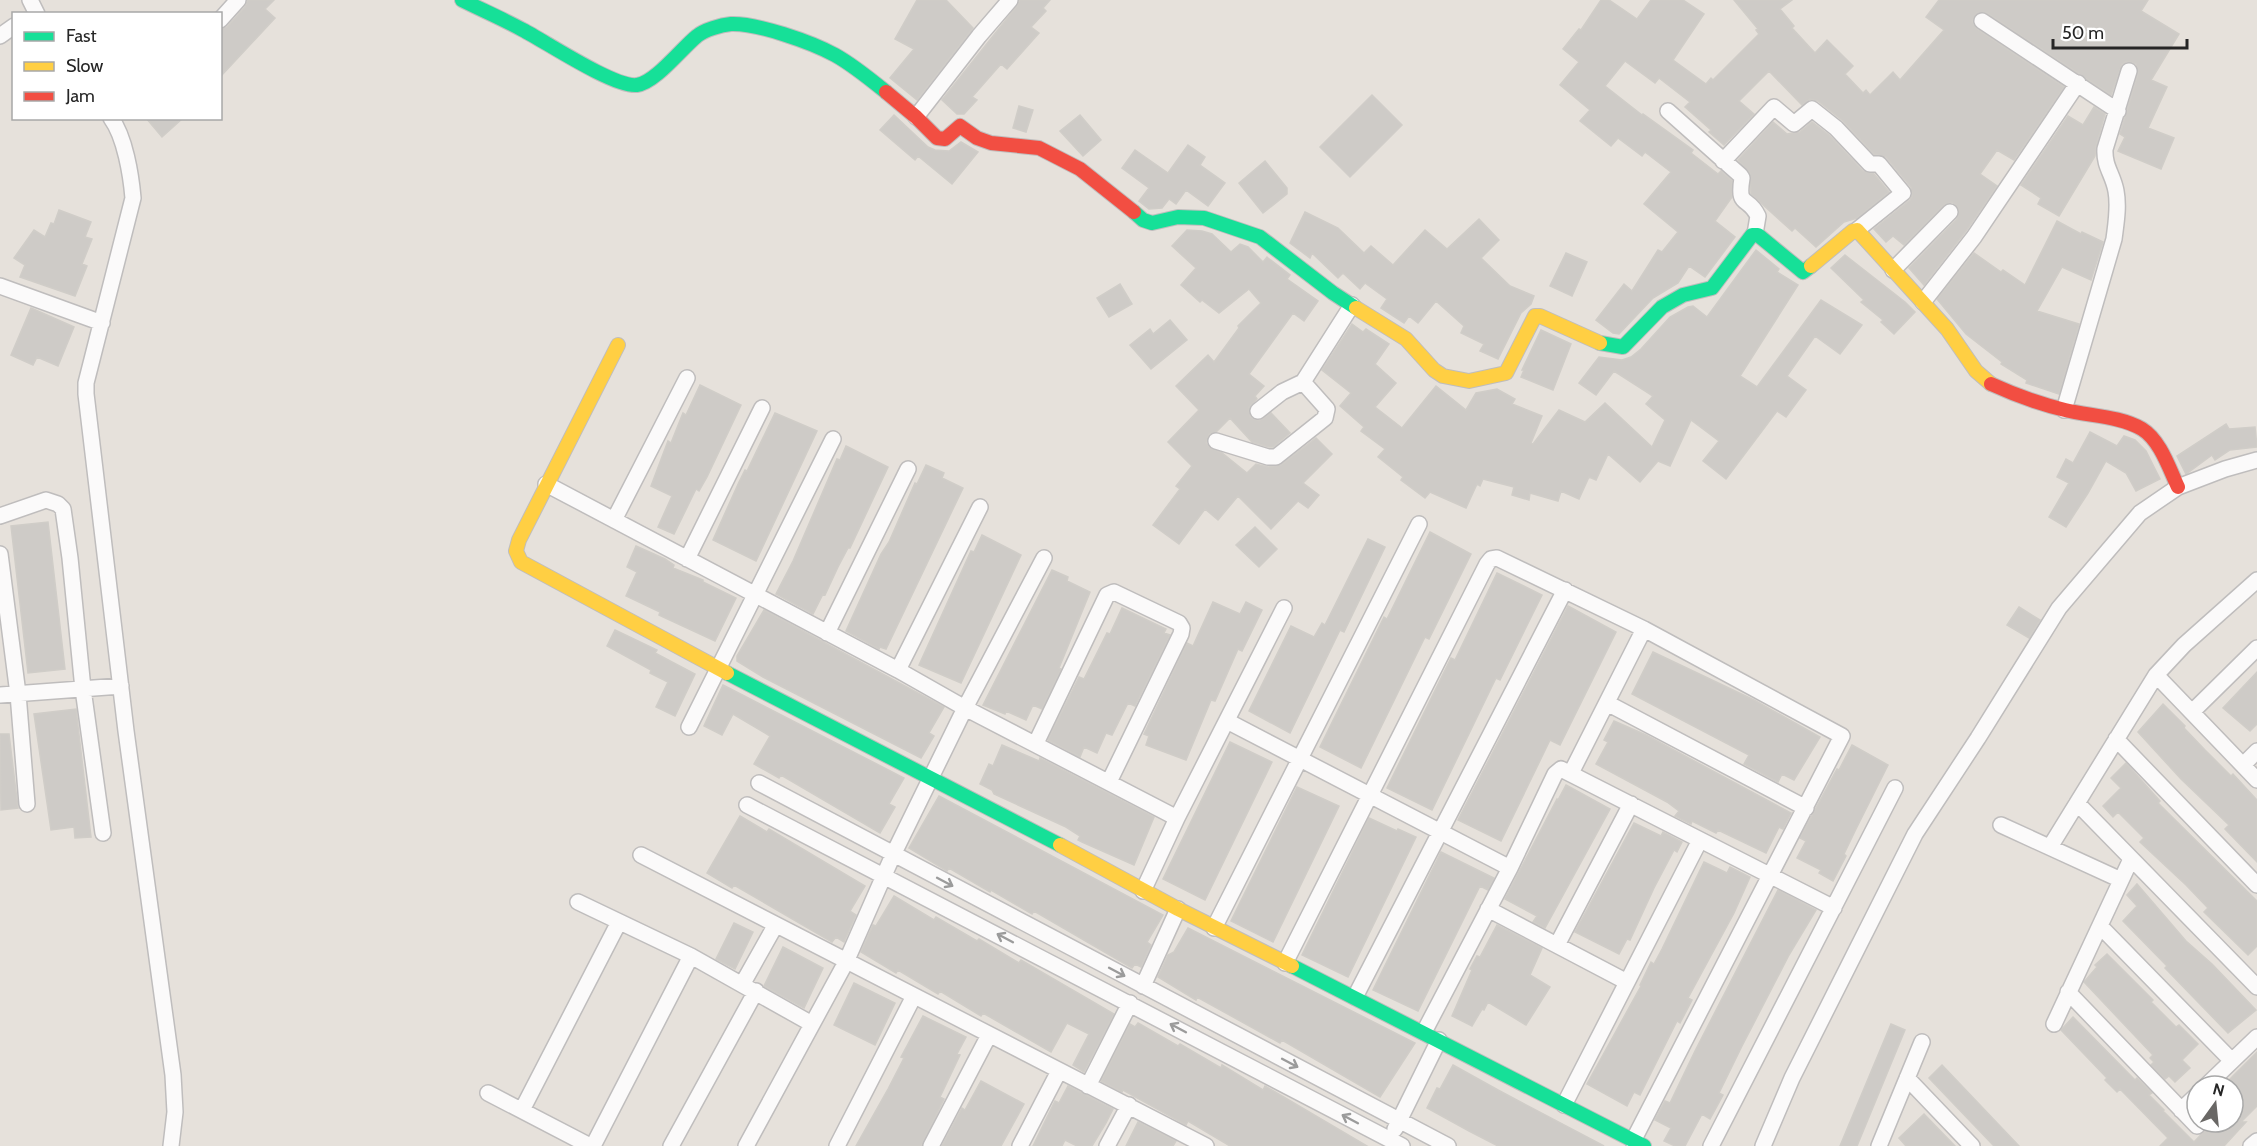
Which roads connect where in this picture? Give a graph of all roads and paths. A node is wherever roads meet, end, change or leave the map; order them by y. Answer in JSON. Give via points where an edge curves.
{"nodes":[{"id":1,"x":238,"y":0,"type":"edge"},
{"id":2,"x":462,"y":0,"type":"edge"},
{"id":3,"x":1010,"y":0,"type":"edge"},
{"id":4,"x":222,"y":18,"type":"edge"},
{"id":5,"x":1982,"y":21,"type":"dead end"},
{"id":6,"x":2129,"y":71,"type":"dead end"},
{"id":7,"x":2078,"y":83,"type":"junction"},
{"id":8,"x":1668,"y":111,"type":"dead end"},
{"id":9,"x":2118,"y":111,"type":"junction"},
{"id":10,"x":916,"y":117,"type":"junction"},
{"id":11,"x":118,"y":121,"type":"edge"},
{"id":12,"x":1723,"y":161,"type":"junction"},
{"id":13,"x":1950,"y":212,"type":"dead end"},
{"id":14,"x":1857,"y":230,"type":"junction"},
{"id":15,"x":1755,"y":234,"type":"junction"},
{"id":16,"x":1893,"y":270,"type":"junction"},
{"id":17,"x":0,"y":286,"type":"edge"},
{"id":18,"x":1923,"y":302,"type":"junction"},
{"id":19,"x":1352,"y":305,"type":"junction"},
{"id":20,"x":102,"y":323,"type":"junction"},
{"id":21,"x":618,"y":345,"type":"dead end"},
{"id":22,"x":687,"y":378,"type":"dead end"},
{"id":23,"x":1303,"y":382,"type":"junction"},
{"id":24,"x":762,"y":408,"type":"dead end"},
{"id":25,"x":2064,"y":410,"type":"junction"},
{"id":26,"x":1258,"y":411,"type":"dead end"},
{"id":27,"x":833,"y":439,"type":"dead end"},
{"id":28,"x":1216,"y":441,"type":"dead end"},
{"id":29,"x":2257,"y":460,"type":"edge"},
{"id":30,"x":908,"y":469,"type":"dead end"},
{"id":31,"x":546,"y":484,"type":"junction"},
{"id":32,"x":2178,"y":487,"type":"junction"},
{"id":33,"x":980,"y":507,"type":"dead end"},
{"id":34,"x":0,"y":516,"type":"edge"},
{"id":35,"x":614,"y":520,"type":"junction"},
{"id":36,"x":1419,"y":524,"type":"dead end"},
{"id":37,"x":0,"y":554,"type":"edge"},
{"id":38,"x":1044,"y":558,"type":"dead end"},
{"id":39,"x":687,"y":559,"type":"junction"},
{"id":40,"x":2257,"y":580,"type":"edge"},
{"id":41,"x":1565,"y":590,"type":"junction"},
{"id":42,"x":755,"y":595,"type":"junction"},
{"id":43,"x":1284,"y":608,"type":"dead end"},
{"id":44,"x":1644,"y":629,"type":"junction"},
{"id":45,"x":827,"y":633,"type":"junction"},
{"id":46,"x":2257,"y":648,"type":"edge"},
{"id":47,"x":718,"y":668,"type":"junction"},
{"id":48,"x":898,"y":670,"type":"junction"},
{"id":49,"x":2156,"y":675,"type":"junction"},
{"id":50,"x":122,"y":686,"type":"junction"},
{"id":51,"x":83,"y":689,"type":"junction"},
{"id":52,"x":18,"y":694,"type":"junction"},
{"id":53,"x":0,"y":695,"type":"edge"},
{"id":54,"x":1606,"y":703,"type":"junction"},
{"id":55,"x":965,"y":708,"type":"junction"},
{"id":56,"x":2192,"y":712,"type":"junction"},
{"id":57,"x":1227,"y":721,"type":"junction"},
{"id":58,"x":689,"y":727,"type":"dead end"},
{"id":59,"x":2116,"y":739,"type":"junction"},
{"id":60,"x":1036,"y":743,"type":"junction"},
{"id":61,"x":2257,"y":751,"type":"edge"},
{"id":62,"x":1299,"y":759,"type":"junction"},
{"id":63,"x":2243,"y":765,"type":"junction"},
{"id":64,"x":1571,"y":773,"type":"junction"},
{"id":65,"x":931,"y":778,"type":"junction"},
{"id":66,"x":2257,"y":780,"type":"edge"},
{"id":67,"x":1109,"y":782,"type":"junction"},
{"id":68,"x":759,"y":783,"type":"dead end"},
{"id":69,"x":1895,"y":788,"type":"dead end"},
{"id":70,"x":1369,"y":795,"type":"junction"},
{"id":71,"x":2077,"y":803,"type":"junction"},
{"id":72,"x":27,"y":804,"type":"dead end"},
{"id":73,"x":1631,"y":804,"type":"junction"},
{"id":74,"x":747,"y":805,"type":"dead end"},
{"id":75,"x":1806,"y":808,"type":"junction"},
{"id":76,"x":1177,"y":818,"type":"junction"},
{"id":77,"x":2001,"y":825,"type":"dead end"},
{"id":78,"x":1439,"y":831,"type":"junction"},
{"id":79,"x":103,"y":833,"type":"dead end"},
{"id":80,"x":1700,"y":840,"type":"junction"},
{"id":81,"x":2050,"y":847,"type":"junction"},
{"id":82,"x":641,"y":855,"type":"dead end"},
{"id":83,"x":893,"y":855,"type":"junction"},
{"id":84,"x":2131,"y":859,"type":"junction"},
{"id":85,"x":1510,"y":868,"type":"junction"},
{"id":86,"x":883,"y":874,"type":"junction"},
{"id":87,"x":1770,"y":876,"type":"junction"},
{"id":88,"x":2121,"y":880,"type":"junction"},
{"id":89,"x":2257,"y":885,"type":"edge"},
{"id":90,"x":1143,"y":891,"type":"junction"},
{"id":91,"x":578,"y":902,"type":"dead end"},
{"id":92,"x":1178,"y":909,"type":"junction"},
{"id":93,"x":1488,"y":909,"type":"junction"},
{"id":94,"x":1834,"y":909,"type":"junction"},
{"id":95,"x":619,"y":922,"type":"junction"},
{"id":96,"x":776,"y":926,"type":"junction"},
{"id":97,"x":2100,"y":926,"type":"junction"},
{"id":98,"x":1214,"y":927,"type":"junction"},
{"id":99,"x":1557,"y":945,"type":"junction"},
{"id":100,"x":691,"y":956,"type":"junction"},
{"id":101,"x":846,"y":962,"type":"junction"},
{"id":102,"x":1285,"y":963,"type":"junction"},
{"id":103,"x":1627,"y":982,"type":"junction"},
{"id":104,"x":1143,"y":986,"type":"junction"},
{"id":105,"x":749,"y":987,"type":"junction"},
{"id":106,"x":2257,"y":987,"type":"edge"},
{"id":107,"x":2068,"y":992,"type":"junction"},
{"id":108,"x":914,"y":996,"type":"junction"},
{"id":109,"x":1355,"y":997,"type":"junction"},
{"id":110,"x":1130,"y":1003,"type":"junction"},
{"id":111,"x":2054,"y":1023,"type":"dead end"},
{"id":112,"x":812,"y":1024,"type":"junction"},
{"id":113,"x":1424,"y":1032,"type":"junction"},
{"id":114,"x":989,"y":1035,"type":"junction"},
{"id":115,"x":2257,"y":1037,"type":"edge"},
{"id":116,"x":1439,"y":1040,"type":"junction"},
{"id":117,"x":1922,"y":1042,"type":"dead end"},
{"id":118,"x":2232,"y":1061,"type":"junction"},
{"id":119,"x":1059,"y":1071,"type":"junction"},
{"id":120,"x":2218,"y":1074,"type":"edge"},
{"id":121,"x":1907,"y":1078,"type":"junction"},
{"id":122,"x":1088,"y":1086,"type":"junction"},
{"id":123,"x":488,"y":1093,"type":"dead end"},
{"id":124,"x":1564,"y":1104,"type":"junction"},
{"id":125,"x":1129,"y":1106,"type":"junction"},
{"id":126,"x":2185,"y":1106,"type":"edge"},
{"id":127,"x":522,"y":1110,"type":"junction"},
{"id":128,"x":2181,"y":1110,"type":"junction"},
{"id":129,"x":2185,"y":1114,"type":"edge"},
{"id":130,"x":1400,"y":1120,"type":"junction"},
{"id":131,"x":2257,"y":1141,"type":"edge"},
{"id":132,"x":1639,"y":1143,"type":"edge"},
{"id":133,"x":1393,"y":1144,"type":"edge"},
{"id":134,"x":1202,"y":1145,"type":"edge"},
{"id":135,"x":171,"y":1146,"type":"edge"},
{"id":136,"x":591,"y":1146,"type":"edge"},
{"id":137,"x":671,"y":1146,"type":"edge"},
{"id":138,"x":746,"y":1146,"type":"edge"},
{"id":139,"x":837,"y":1146,"type":"edge"},
{"id":140,"x":931,"y":1146,"type":"edge"},
{"id":141,"x":1020,"y":1146,"type":"edge"},
{"id":142,"x":1107,"y":1146,"type":"edge"},
{"id":143,"x":1449,"y":1146,"type":"edge"},
{"id":144,"x":1711,"y":1146,"type":"edge"},
{"id":145,"x":1763,"y":1146,"type":"edge"},
{"id":146,"x":1879,"y":1146,"type":"edge"},
{"id":147,"x":1972,"y":1146,"type":"edge"},
{"id":148,"x":2251,"y":1146,"type":"edge"}],
"edges":[{"from":1,"to":4,"type":"street"},
{"from":2,"to":10,"type":"street","via":[[591,69],[628,84],[649,80],[699,34],[715,28],[730,24],[775,33],[835,55]]},
{"from":3,"to":10,"type":"street"},
{"from":5,"to":7,"type":"street"},
{"from":6,"to":9,"type":"street"},
{"from":7,"to":9,"type":"street"},
{"from":7,"to":18,"type":"street","via":[[1974,237]]},
{"from":8,"to":12,"type":"street"},
{"from":9,"to":25,"type":"street","via":[[2104,162],[2116,189],[2114,239]]},
{"from":10,"to":19,"type":"street","via":[[937,138],[945,139],[960,126],[991,143],[1039,148],[1080,169],[1143,220],[1152,223],[1178,217],[1204,218],[1260,237]]},
{"from":11,"to":20,"type":"street","via":[[133,198]]},
{"from":12,"to":14,"type":"street","via":[[1774,107],[1794,124],[1812,109],[1870,164],[1879,164],[1904,193]]},
{"from":12,"to":15,"type":"street","via":[[1742,178],[1739,193],[1757,212]]},
{"from":13,"to":16,"type":"street"},
{"from":14,"to":15,"type":"street","via":[[1803,272]]},
{"from":14,"to":16,"type":"street"},
{"from":15,"to":19,"type":"street","via":[[1712,288],[1683,295],[1662,307],[1623,347],[1604,345],[1535,316],[1506,373],[1489,378],[1469,381],[1443,376],[1406,339]]},
{"from":16,"to":18,"type":"street"},
{"from":17,"to":20,"type":"street"},
{"from":18,"to":25,"type":"street","via":[[1976,371],[1990,382],[2012,394]]},
{"from":19,"to":23,"type":"street"},
{"from":20,"to":50,"type":"street","via":[[86,394]]},
{"from":21,"to":31,"type":"street"},
{"from":22,"to":35,"type":"street"},
{"from":23,"to":26,"type":"street"},
{"from":23,"to":28,"type":"street","via":[[1327,413],[1279,456],[1268,457]]},
{"from":24,"to":39,"type":"street"},
{"from":25,"to":32,"type":"street","via":[[2142,429],[2156,443]]},
{"from":27,"to":42,"type":"street"},
{"from":29,"to":32,"type":"street"},
{"from":30,"to":45,"type":"street"},
{"from":31,"to":35,"type":"street"},
{"from":31,"to":47,"type":"street","via":[[517,545],[521,562]]},
{"from":32,"to":145,"type":"street","via":[[2130,523],[2059,608],[1915,834],[1792,1077]]},
{"from":33,"to":48,"type":"street"},
{"from":34,"to":51,"type":"street","via":[[43,501],[53,501],[63,509]]},
{"from":35,"to":39,"type":"street"},
{"from":36,"to":62,"type":"street"},
{"from":37,"to":52,"type":"street"},
{"from":38,"to":55,"type":"street"},
{"from":39,"to":42,"type":"street"},
{"from":40,"to":49,"type":"street"},
{"from":41,"to":44,"type":"street"},
{"from":41,"to":70,"type":"street","via":[[1497,558],[1491,559]]},
{"from":41,"to":78,"type":"street"},
{"from":42,"to":45,"type":"street"},
{"from":42,"to":47,"type":"street"},
{"from":43,"to":57,"type":"street"},
{"from":44,"to":54,"type":"street"},
{"from":44,"to":75,"type":"street","via":[[1842,736]]},
{"from":45,"to":48,"type":"street"},
{"from":46,"to":56,"type":"street"},
{"from":47,"to":58,"type":"street"},
{"from":47,"to":65,"type":"street"},
{"from":48,"to":55,"type":"street"},
{"from":49,"to":56,"type":"street"},
{"from":49,"to":59,"type":"street"},
{"from":50,"to":51,"type":"street"},
{"from":50,"to":135,"type":"street","via":[[173,1075],[176,1112]]},
{"from":51,"to":52,"type":"street"},
{"from":51,"to":79,"type":"street"},
{"from":52,"to":53,"type":"street"},
{"from":52,"to":72,"type":"street"},
{"from":54,"to":64,"type":"street"},
{"from":54,"to":75,"type":"street"},
{"from":55,"to":60,"type":"street"},
{"from":55,"to":65,"type":"street"},
{"from":56,"to":63,"type":"street"},
{"from":57,"to":62,"type":"street"},
{"from":57,"to":76,"type":"street"},
{"from":59,"to":71,"type":"street"},
{"from":59,"to":89,"type":"street"},
{"from":60,"to":67,"type":"street"},
{"from":60,"to":67,"type":"street","via":[[1107,595],[1114,592],[1179,623],[1181,634]]},
{"from":61,"to":63,"type":"street"},
{"from":62,"to":70,"type":"street"},
{"from":62,"to":98,"type":"street"},
{"from":63,"to":66,"type":"street"},
{"from":64,"to":73,"type":"street"},
{"from":64,"to":85,"type":"street","via":[[1561,768],[1555,774]]},
{"from":65,"to":83,"type":"street"},
{"from":65,"to":90,"type":"street"},
{"from":67,"to":76,"type":"street"},
{"from":68,"to":83,"type":"street"},
{"from":69,"to":94,"type":"street"},
{"from":70,"to":78,"type":"street"},
{"from":70,"to":102,"type":"street"},
{"from":71,"to":81,"type":"street"},
{"from":71,"to":84,"type":"street"},
{"from":73,"to":80,"type":"street"},
{"from":73,"to":99,"type":"street"},
{"from":74,"to":86,"type":"street"},
{"from":75,"to":87,"type":"street"},
{"from":76,"to":90,"type":"street"},
{"from":77,"to":81,"type":"street"},
{"from":78,"to":85,"type":"street"},
{"from":78,"to":109,"type":"street"},
{"from":80,"to":87,"type":"street"},
{"from":80,"to":103,"type":"street"},
{"from":81,"to":88,"type":"street"},
{"from":82,"to":96,"type":"street"},
{"from":83,"to":86,"type":"street"},
{"from":83,"to":104,"type":"street","one_way":true},
{"from":84,"to":88,"type":"street"},
{"from":84,"to":106,"type":"street"},
{"from":85,"to":93,"type":"street"},
{"from":86,"to":101,"type":"street"},
{"from":110,"to":86,"type":"street","one_way":true},
{"from":87,"to":94,"type":"street"},
{"from":87,"to":132,"type":"street"},
{"from":88,"to":97,"type":"street"},
{"from":90,"to":92,"type":"street"},
{"from":91,"to":95,"type":"street"},
{"from":92,"to":98,"type":"street"},
{"from":92,"to":104,"type":"street"},
{"from":93,"to":99,"type":"street"},
{"from":93,"to":113,"type":"street"},
{"from":94,"to":144,"type":"street"},
{"from":95,"to":100,"type":"street"},
{"from":95,"to":127,"type":"street"},
{"from":96,"to":101,"type":"street"},
{"from":96,"to":105,"type":"street"},
{"from":97,"to":107,"type":"street"},
{"from":97,"to":118,"type":"street"},
{"from":98,"to":102,"type":"street"},
{"from":99,"to":103,"type":"street"},
{"from":100,"to":105,"type":"street"},
{"from":100,"to":136,"type":"street"},
{"from":101,"to":108,"type":"street"},
{"from":101,"to":112,"type":"street"},
{"from":102,"to":109,"type":"street"},
{"from":103,"to":124,"type":"street"},
{"from":104,"to":130,"type":"street","one_way":true},
{"from":105,"to":112,"type":"street"},
{"from":105,"to":137,"type":"street"},
{"from":107,"to":111,"type":"street"},
{"from":107,"to":128,"type":"street"},
{"from":108,"to":114,"type":"street"},
{"from":108,"to":139,"type":"street"},
{"from":109,"to":113,"type":"street"},
{"from":110,"to":122,"type":"street"},
{"from":133,"to":110,"type":"street","one_way":true},
{"from":112,"to":138,"type":"street"},
{"from":113,"to":116,"type":"street"},
{"from":114,"to":119,"type":"street"},
{"from":114,"to":140,"type":"street"},
{"from":115,"to":118,"type":"street"},
{"from":116,"to":124,"type":"street"},
{"from":116,"to":130,"type":"street"},
{"from":117,"to":121,"type":"street"},
{"from":118,"to":120,"type":"street"},
{"from":119,"to":122,"type":"street"},
{"from":119,"to":141,"type":"street"},
{"from":121,"to":146,"type":"street"},
{"from":121,"to":147,"type":"street"},
{"from":122,"to":125,"type":"street"},
{"from":123,"to":127,"type":"street"},
{"from":124,"to":132,"type":"street"},
{"from":125,"to":134,"type":"street"},
{"from":125,"to":142,"type":"street"},
{"from":126,"to":128,"type":"street"},
{"from":127,"to":136,"type":"street"},
{"from":128,"to":129,"type":"street"},
{"from":130,"to":133,"type":"street"},
{"from":130,"to":143,"type":"street"},
{"from":131,"to":148,"type":"street"}]}
